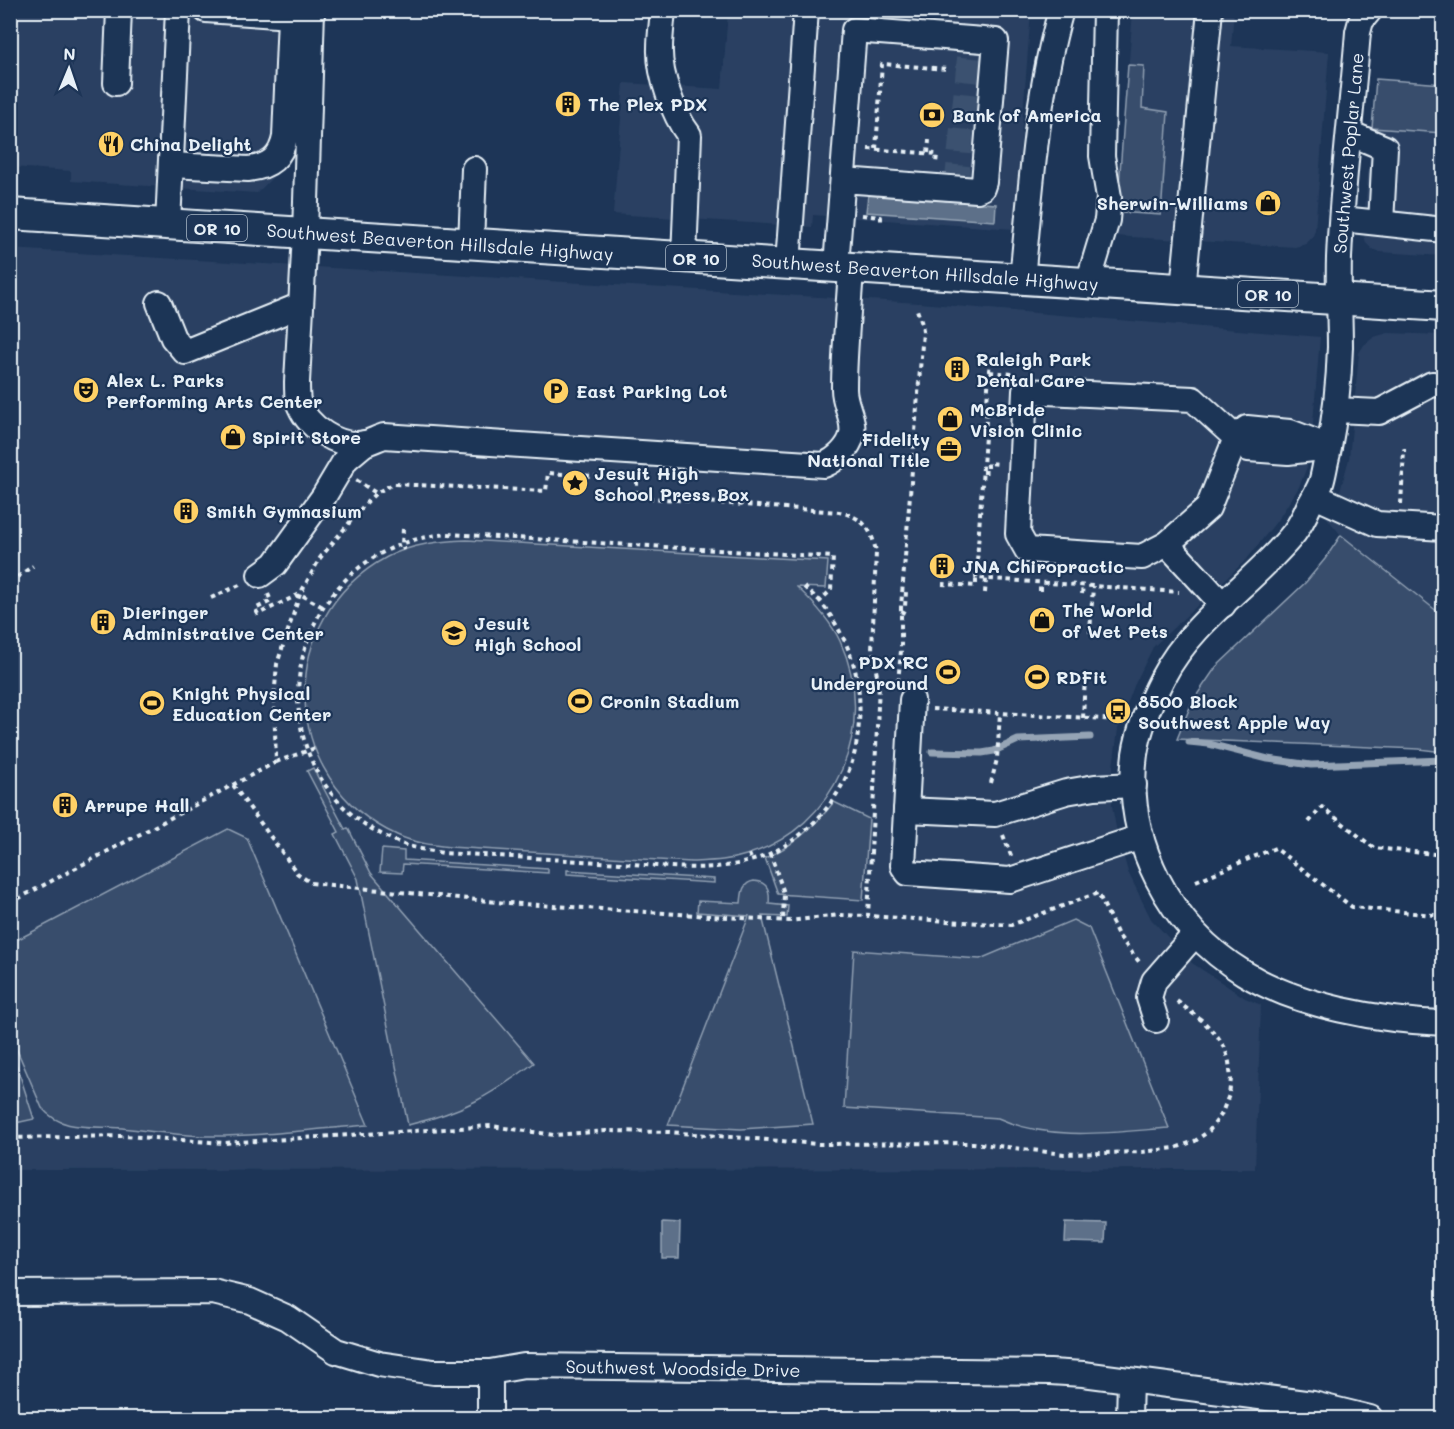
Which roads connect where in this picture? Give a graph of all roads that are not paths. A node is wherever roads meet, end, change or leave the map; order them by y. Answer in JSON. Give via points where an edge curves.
{"nodes":[{"id":1,"x":119,"y":10,"type":"edge"},
{"id":2,"x":178,"y":10,"type":"edge"},
{"id":3,"x":206,"y":10,"type":"edge"},
{"id":4,"x":663,"y":10,"type":"edge"},
{"id":5,"x":806,"y":10,"type":"edge"},
{"id":6,"x":1060,"y":10,"type":"edge"},
{"id":7,"x":1105,"y":10,"type":"edge"},
{"id":8,"x":1210,"y":10,"type":"edge"},
{"id":9,"x":1370,"y":10,"type":"edge"},
{"id":10,"x":305,"y":15,"type":"edge"},
{"id":11,"x":116,"y":83,"type":"dead end"},
{"id":12,"x":1349,"y":133,"type":"junction"},
{"id":13,"x":171,"y":165,"type":"junction"},
{"id":14,"x":474,"y":169,"type":"dead end"},
{"id":15,"x":843,"y":180,"type":"junction"},
{"id":16,"x":10,"y":214,"type":"edge"},
{"id":17,"x":1342,"y":219,"type":"junction"},
{"id":18,"x":1381,"y":223,"type":"junction"},
{"id":19,"x":168,"y":224,"type":"junction"},
{"id":20,"x":1443,"y":230,"type":"edge"},
{"id":21,"x":305,"y":233,"type":"junction"},
{"id":22,"x":471,"y":244,"type":"junction"},
{"id":23,"x":684,"y":257,"type":"junction"},
{"id":24,"x":788,"y":264,"type":"junction"},
{"id":25,"x":844,"y":267,"type":"junction"},
{"id":26,"x":1022,"y":279,"type":"junction"},
{"id":27,"x":1088,"y":283,"type":"junction"},
{"id":28,"x":1183,"y":289,"type":"junction"},
{"id":29,"x":1339,"y":299,"type":"junction"},
{"id":30,"x":159,"y":303,"type":"dead end"},
{"id":31,"x":301,"y":305,"type":"junction"},
{"id":32,"x":1443,"y":306,"type":"edge"},
{"id":33,"x":1443,"y":385,"type":"edge"},
{"id":34,"x":1336,"y":410,"type":"junction"},
{"id":35,"x":1236,"y":438,"type":"junction"},
{"id":36,"x":365,"y":443,"type":"junction"},
{"id":37,"x":1329,"y":447,"type":"junction"},
{"id":38,"x":1315,"y":496,"type":"junction"},
{"id":39,"x":1443,"y":528,"type":"edge"},
{"id":40,"x":1167,"y":544,"type":"junction"},
{"id":41,"x":260,"y":575,"type":"road end"},
{"id":42,"x":1223,"y":605,"type":"junction"},
{"id":43,"x":915,"y":705,"type":"road end"},
{"id":44,"x":1134,"y":784,"type":"junction"},
{"id":45,"x":906,"y":810,"type":"junction"},
{"id":46,"x":1141,"y":837,"type":"junction"},
{"id":47,"x":1196,"y":934,"type":"junction"},
{"id":48,"x":1156,"y":1020,"type":"dead end"},
{"id":49,"x":1443,"y":1023,"type":"edge"},
{"id":50,"x":10,"y":1293,"type":"edge"},
{"id":51,"x":490,"y":1372,"type":"junction"},
{"id":52,"x":1130,"y":1381,"type":"junction"},
{"id":53,"x":490,"y":1419,"type":"edge"},
{"id":54,"x":1129,"y":1419,"type":"edge"},
{"id":55,"x":1370,"y":1419,"type":"edge"}],
"edges":[{"from":1,"to":11,"type":"street"},
{"from":2,"to":13,"type":"street"},
{"from":3,"to":10,"type":"street"},
{"from":4,"to":23,"type":"street","via":[[661,67],[674,109],[689,135]]},
{"from":5,"to":24,"type":"street"},
{"from":6,"to":26,"type":"street","via":[[1034,148]]},
{"from":7,"to":27,"type":"street","via":[[1102,156],[1109,197],[1103,237]]},
{"from":8,"to":28,"type":"street"},
{"from":9,"to":12,"type":"street","name":"Southwest Poplar Lane","via":[[1358,32]]},
{"from":10,"to":13,"type":"street","via":[[285,137],[278,156],[254,169]]},
{"from":10,"to":21,"type":"street"},
{"from":12,"to":17,"type":"street","name":"Southwest Poplar Lane"},
{"from":12,"to":18,"type":"street","via":[[1385,148]]},
{"from":13,"to":19,"type":"street"},
{"from":14,"to":22,"type":"street"},
{"from":15,"to":15,"type":"street","via":[[934,180],[982,188],[996,41],[854,30]]},
{"from":15,"to":25,"type":"street"},
{"from":16,"to":19,"type":"main road","name":"Southwest Beaverton Hillsdale Highway","number":"OR 10"},
{"from":17,"to":18,"type":"street"},
{"from":17,"to":29,"type":"street","name":"Southwest Poplar Lane"},
{"from":18,"to":20,"type":"street"},
{"from":19,"to":21,"type":"main road","name":"Southwest Beaverton Hillsdale Highway","number":"OR 10"},
{"from":21,"to":22,"type":"main road","name":"Southwest Beaverton Hillsdale Highway","number":"OR 10"},
{"from":21,"to":31,"type":"street"},
{"from":22,"to":23,"type":"main road","name":"Southwest Beaverton Hillsdale Highway","number":"OR 10"},
{"from":23,"to":24,"type":"main road","name":"Southwest Beaverton Hillsdale Highway","number":"OR 10"},
{"from":24,"to":25,"type":"main road","name":"Southwest Beaverton Hillsdale Highway","number":"OR 10"},
{"from":25,"to":26,"type":"main road","name":"Southwest Beaverton Hillsdale Highway","number":"OR 10"},
{"from":25,"to":36,"type":"street","via":[[844,392],[852,434],[841,453],[824,465],[384,436]]},
{"from":26,"to":27,"type":"main road","name":"Southwest Beaverton Hillsdale Highway","number":"OR 10"},
{"from":27,"to":28,"type":"main road","name":"Southwest Beaverton Hillsdale Highway","number":"OR 10"},
{"from":28,"to":29,"type":"main road","name":"Southwest Beaverton Hillsdale Highway","number":"OR 10"},
{"from":29,"to":32,"type":"main road","name":"Southwest Beaverton Hillsdale Highway","number":"OR 10"},
{"from":29,"to":34,"type":"street","name":"Southwest Poplar Lane"},
{"from":30,"to":31,"type":"street","via":[[173,338],[185,352]]},
{"from":31,"to":36,"type":"street","via":[[297,382],[303,412],[315,427],[333,438]]},
{"from":33,"to":34,"type":"street","via":[[1432,384],[1379,412]]},
{"from":34,"to":37,"type":"street","name":"Southwest Poplar Lane"},
{"from":35,"to":37,"type":"street","via":[[1248,448],[1288,453]]},
{"from":35,"to":40,"type":"street","via":[[1208,508]]},
{"from":35,"to":40,"type":"street","via":[[1193,399],[1025,391],[1018,534],[1027,550],[1142,557]]},
{"from":36,"to":41,"type":"street","via":[[346,459],[275,564]]},
{"from":37,"to":38,"type":"street","name":"Southwest Poplar Lane"},
{"from":38,"to":39,"type":"street","via":[[1377,524]]},
{"from":38,"to":42,"type":"street","name":"Southwest Poplar Lane","via":[[1296,531]]},
{"from":40,"to":42,"type":"street"},
{"from":42,"to":44,"type":"street","name":"Southwest Poplar Lane","via":[[1194,633],[1164,675],[1144,722]]},
{"from":43,"to":45,"type":"street"},
{"from":44,"to":45,"type":"street","via":[[1066,792],[995,814]]},
{"from":44,"to":46,"type":"street","name":"Southwest Poplar Lane"},
{"from":45,"to":46,"type":"street","via":[[903,866],[908,873],[1010,880]]},
{"from":46,"to":47,"type":"street","name":"Southwest Poplar Lane","via":[[1164,891]]},
{"from":47,"to":48,"type":"street","via":[[1147,972]]},
{"from":47,"to":49,"type":"street","name":"Southwest Poplar Lane","via":[[1216,954],[1246,974],[1295,997],[1409,1022]]},
{"from":50,"to":51,"type":"street","name":"Southwest Woodside Drive","via":[[213,1292],[250,1301],[288,1318],[336,1351],[379,1364],[434,1372]]},
{"from":51,"to":52,"type":"street","name":"Southwest Woodside Drive","via":[[524,1366],[1050,1372]]},
{"from":51,"to":53,"type":"street"},
{"from":52,"to":54,"type":"street"},
{"from":52,"to":55,"type":"street","name":"Southwest Woodside Drive","via":[[1313,1404]]}]}
